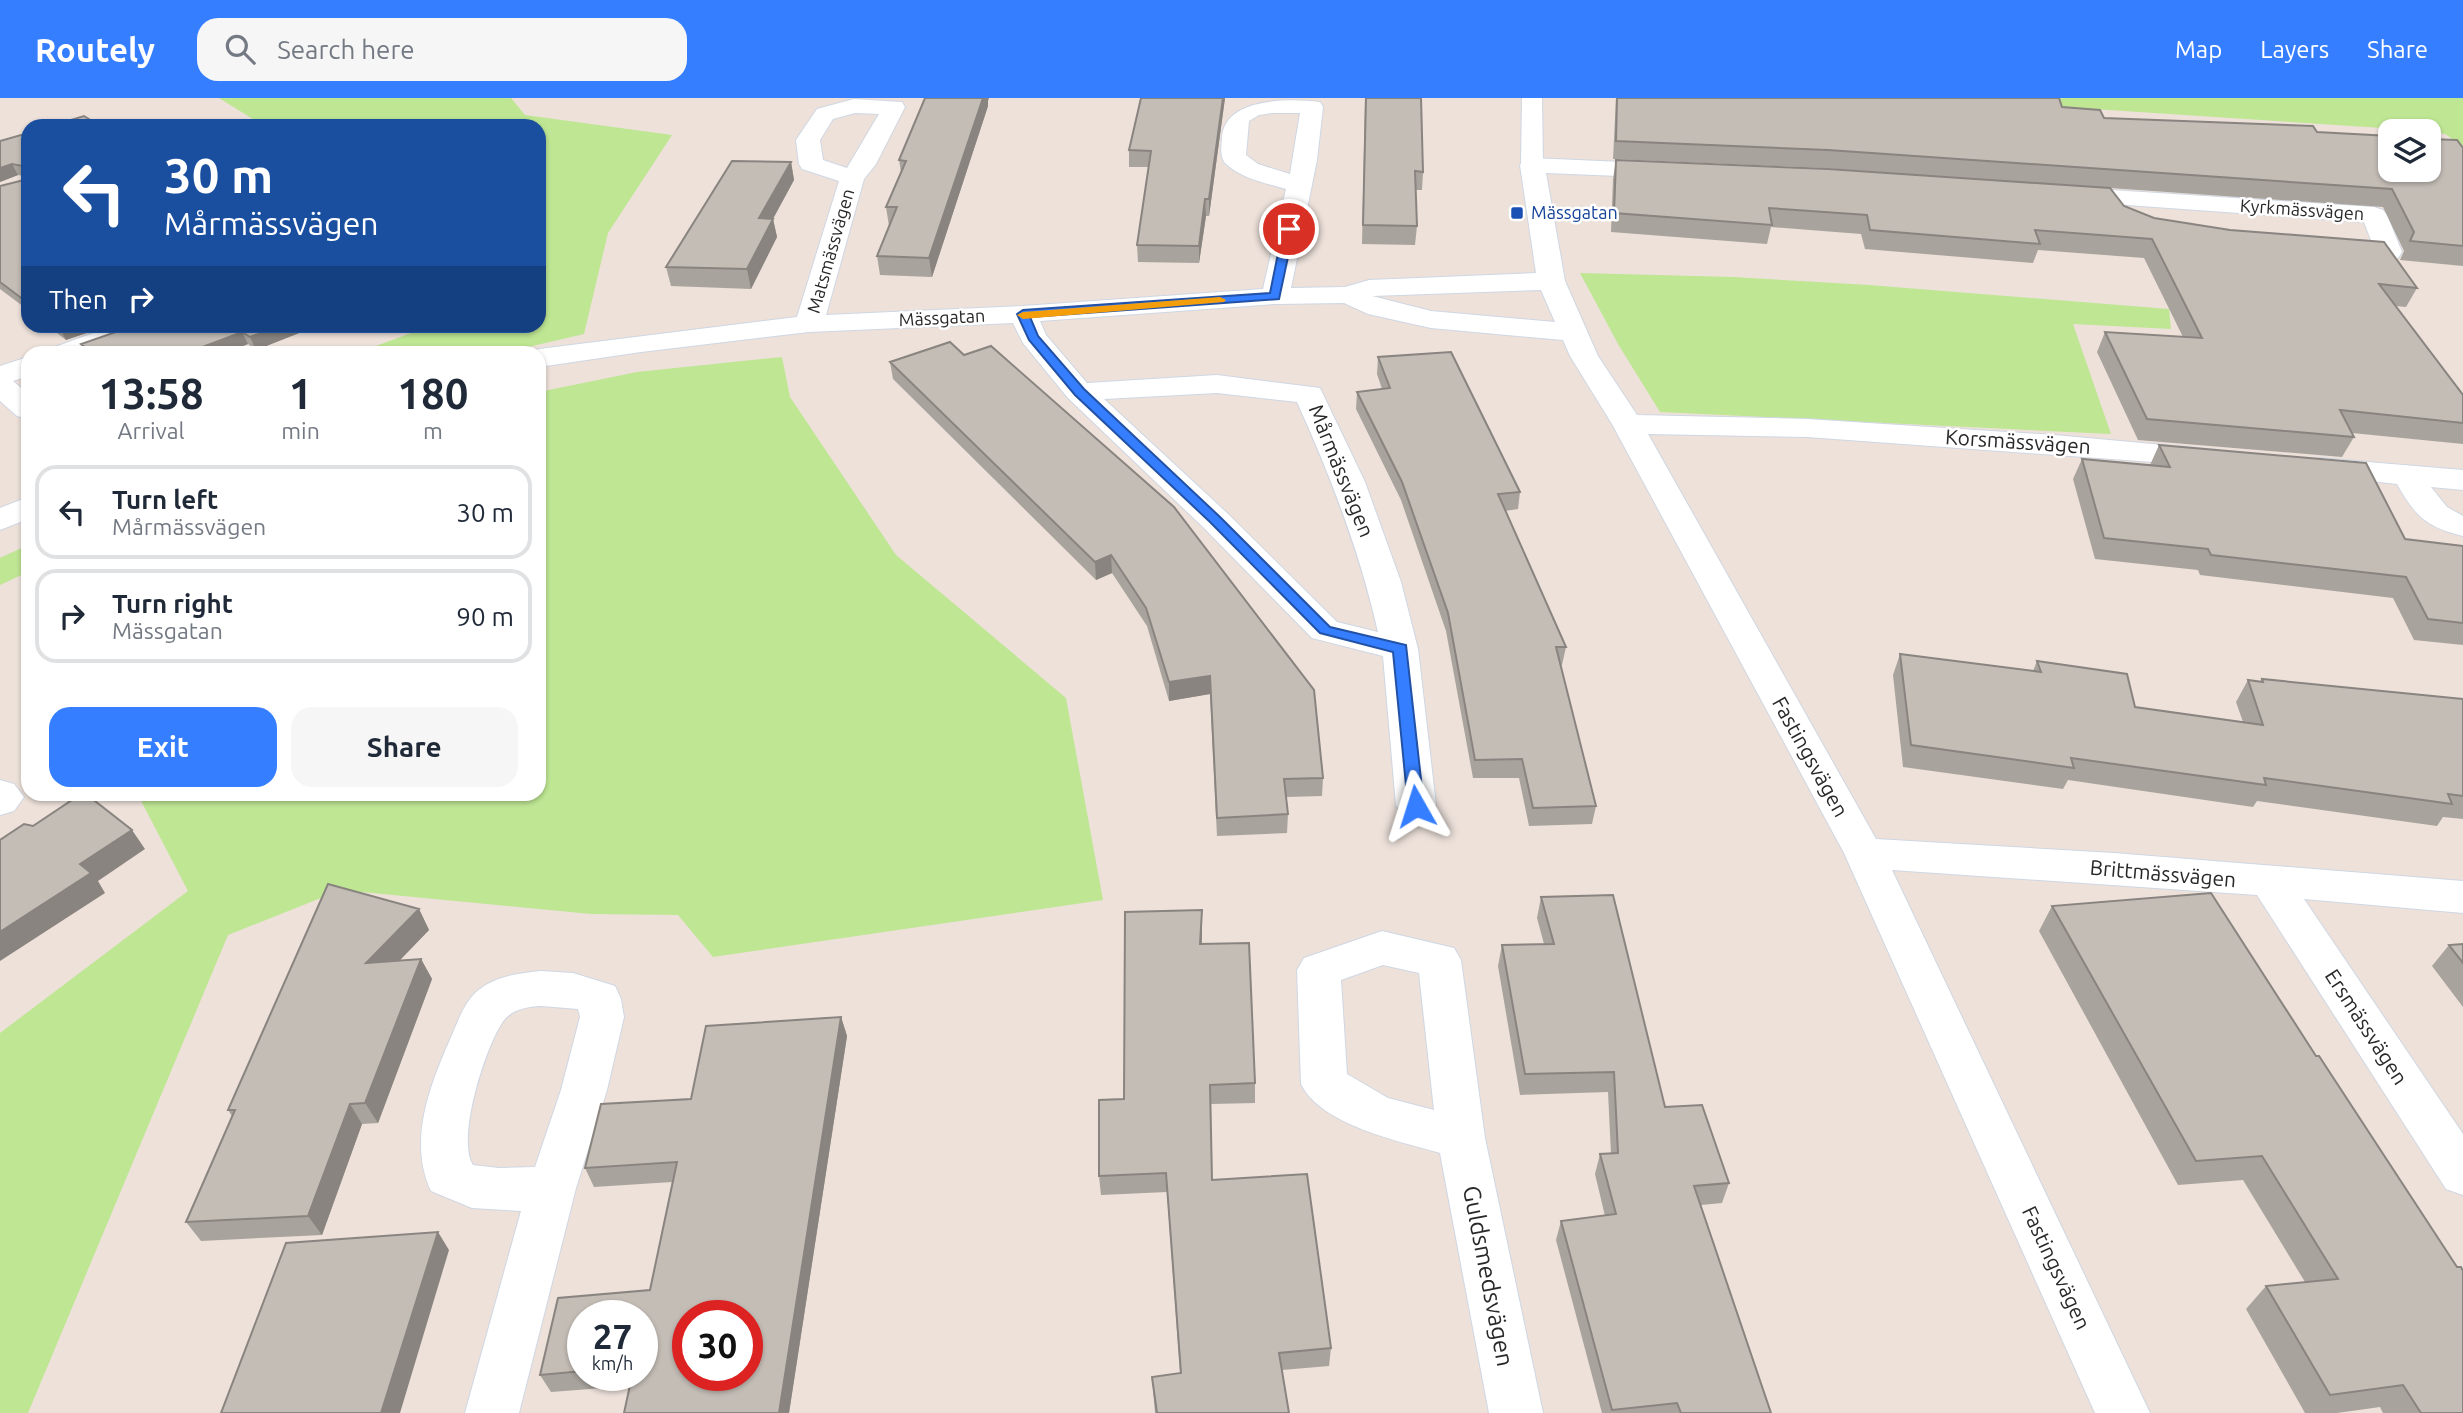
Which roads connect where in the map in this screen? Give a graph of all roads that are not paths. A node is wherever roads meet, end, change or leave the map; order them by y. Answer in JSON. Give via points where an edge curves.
{"nodes":[{"id":1,"x":1531,"y":98,"type":"edge"},
{"id":2,"x":1532,"y":165,"type":"junction"},
{"id":3,"x":1684,"y":172,"type":"edge"},
{"id":4,"x":852,"y":177,"type":"dead end"},
{"id":5,"x":1298,"y":185,"type":"dead end"},
{"id":6,"x":2043,"y":193,"type":"edge"},
{"id":7,"x":2112,"y":198,"type":"junction"},
{"id":8,"x":2137,"y":222,"type":"edge"},
{"id":9,"x":2319,"y":246,"type":"edge"},
{"id":10,"x":1551,"y":281,"type":"junction"},
{"id":11,"x":1347,"y":295,"type":"junction"},
{"id":12,"x":1275,"y":296,"type":"junction"},
{"id":13,"x":1023,"y":314,"type":"junction"},
{"id":14,"x":809,"y":324,"type":"junction"},
{"id":15,"x":1571,"y":332,"type":"junction"},
{"id":16,"x":119,"y":333,"type":"edge"},
{"id":17,"x":84,"y":346,"type":"edge"},
{"id":18,"x":546,"y":357,"type":"edge"},
{"id":19,"x":21,"y":368,"type":"edge"},
{"id":20,"x":0,"y":376,"type":"edge"},
{"id":21,"x":0,"y":385,"type":"edge"},
{"id":22,"x":1079,"y":392,"type":"junction"},
{"id":23,"x":21,"y":404,"type":"edge"},
{"id":24,"x":1626,"y":424,"type":"junction"},
{"id":25,"x":2231,"y":460,"type":"edge"},
{"id":26,"x":2286,"y":464,"type":"edge"},
{"id":27,"x":2409,"y":475,"type":"junction"},
{"id":28,"x":2463,"y":480,"type":"edge"},
{"id":29,"x":21,"y":510,"type":"edge"},
{"id":30,"x":0,"y":520,"type":"edge"},
{"id":31,"x":2463,"y":526,"type":"edge"},
{"id":32,"x":1401,"y":649,"type":"junction"},
{"id":33,"x":0,"y":794,"type":"edge"},
{"id":34,"x":0,"y":801,"type":"edge"},
{"id":35,"x":1416,"y":806,"type":"dead end"},
{"id":36,"x":1864,"y":853,"type":"junction"},
{"id":37,"x":2271,"y":883,"type":"junction"},
{"id":38,"x":2463,"y":897,"type":"edge"},
{"id":39,"x":1461,"y":1138,"type":"dead end"},
{"id":40,"x":2462,"y":1172,"type":"edge"},
{"id":41,"x":552,"y":1188,"type":"junction"},
{"id":42,"x":492,"y":1413,"type":"edge"},
{"id":43,"x":1516,"y":1413,"type":"edge"},
{"id":44,"x":2123,"y":1413,"type":"edge"}],
"edges":[{"from":1,"to":2,"type":"lane","name":"Fastingsvägen"},
{"from":2,"to":3,"type":"street"},
{"from":2,"to":10,"type":"street","name":"Fastingsvägen"},
{"from":4,"to":14,"type":"street","name":"Matsmässvägen"},
{"from":5,"to":12,"type":"street"},
{"from":6,"to":7,"type":"street","name":"Kyrkmässvägen"},
{"from":7,"to":8,"type":"street"},
{"from":7,"to":9,"type":"street","name":"Kyrkmässvägen","via":[[2374,215],[2389,252]]},
{"from":10,"to":11,"type":"street","name":"Mässgatan","via":[[1369,288]]},
{"from":10,"to":15,"type":"street","name":"Fastingsvägen"},
{"from":11,"to":12,"type":"street","name":"Mässgatan"},
{"from":11,"to":15,"type":"street","name":"Mässgatan","via":[[1368,306],[1433,318]]},
{"from":12,"to":13,"type":"street","name":"Mässgatan"},
{"from":13,"to":14,"type":"street","name":"Mässgatan"},
{"from":13,"to":22,"type":"street","via":[[1033,337]]},
{"from":14,"to":18,"type":"street","name":"Mässgatan"},
{"from":15,"to":24,"type":"street","name":"Fastingsvägen"},
{"from":16,"to":17,"type":"street"},
{"from":19,"to":20,"type":"street"},
{"from":21,"to":23,"type":"street"},
{"from":22,"to":32,"type":"street","via":[[1325,630]]},
{"from":22,"to":32,"type":"street","name":"Mårmässvägen","via":[[1217,384],[1309,394],[1349,482],[1384,582]]},
{"from":24,"to":25,"type":"street","name":"Korsmässvägen","via":[[1832,429]]},
{"from":24,"to":36,"type":"street","name":"Fastingsvägen"},
{"from":26,"to":27,"type":"street"},
{"from":27,"to":28,"type":"street"},
{"from":27,"to":31,"type":"street","via":[[2427,509],[2445,522]]},
{"from":29,"to":30,"type":"street"},
{"from":32,"to":35,"type":"street","name":"Mårmässvägen"},
{"from":33,"to":34,"type":"street","via":[[4,797]]},
{"from":36,"to":37,"type":"street","name":"Brittmässvägen"},
{"from":36,"to":44,"type":"street","name":"Fastingsvägen"},
{"from":37,"to":38,"type":"street","name":"Brittmässvägen"},
{"from":37,"to":40,"type":"street","name":"Ersmässvägen"},
{"from":39,"to":43,"type":"street","name":"Guldsmedsvägen"},
{"from":41,"to":41,"type":"street","via":[[602,1017],[599,999],[567,988],[504,995],[487,1009],[450,1097],[444,1134],[448,1176],[459,1184]]},
{"from":41,"to":42,"type":"street"}]}
